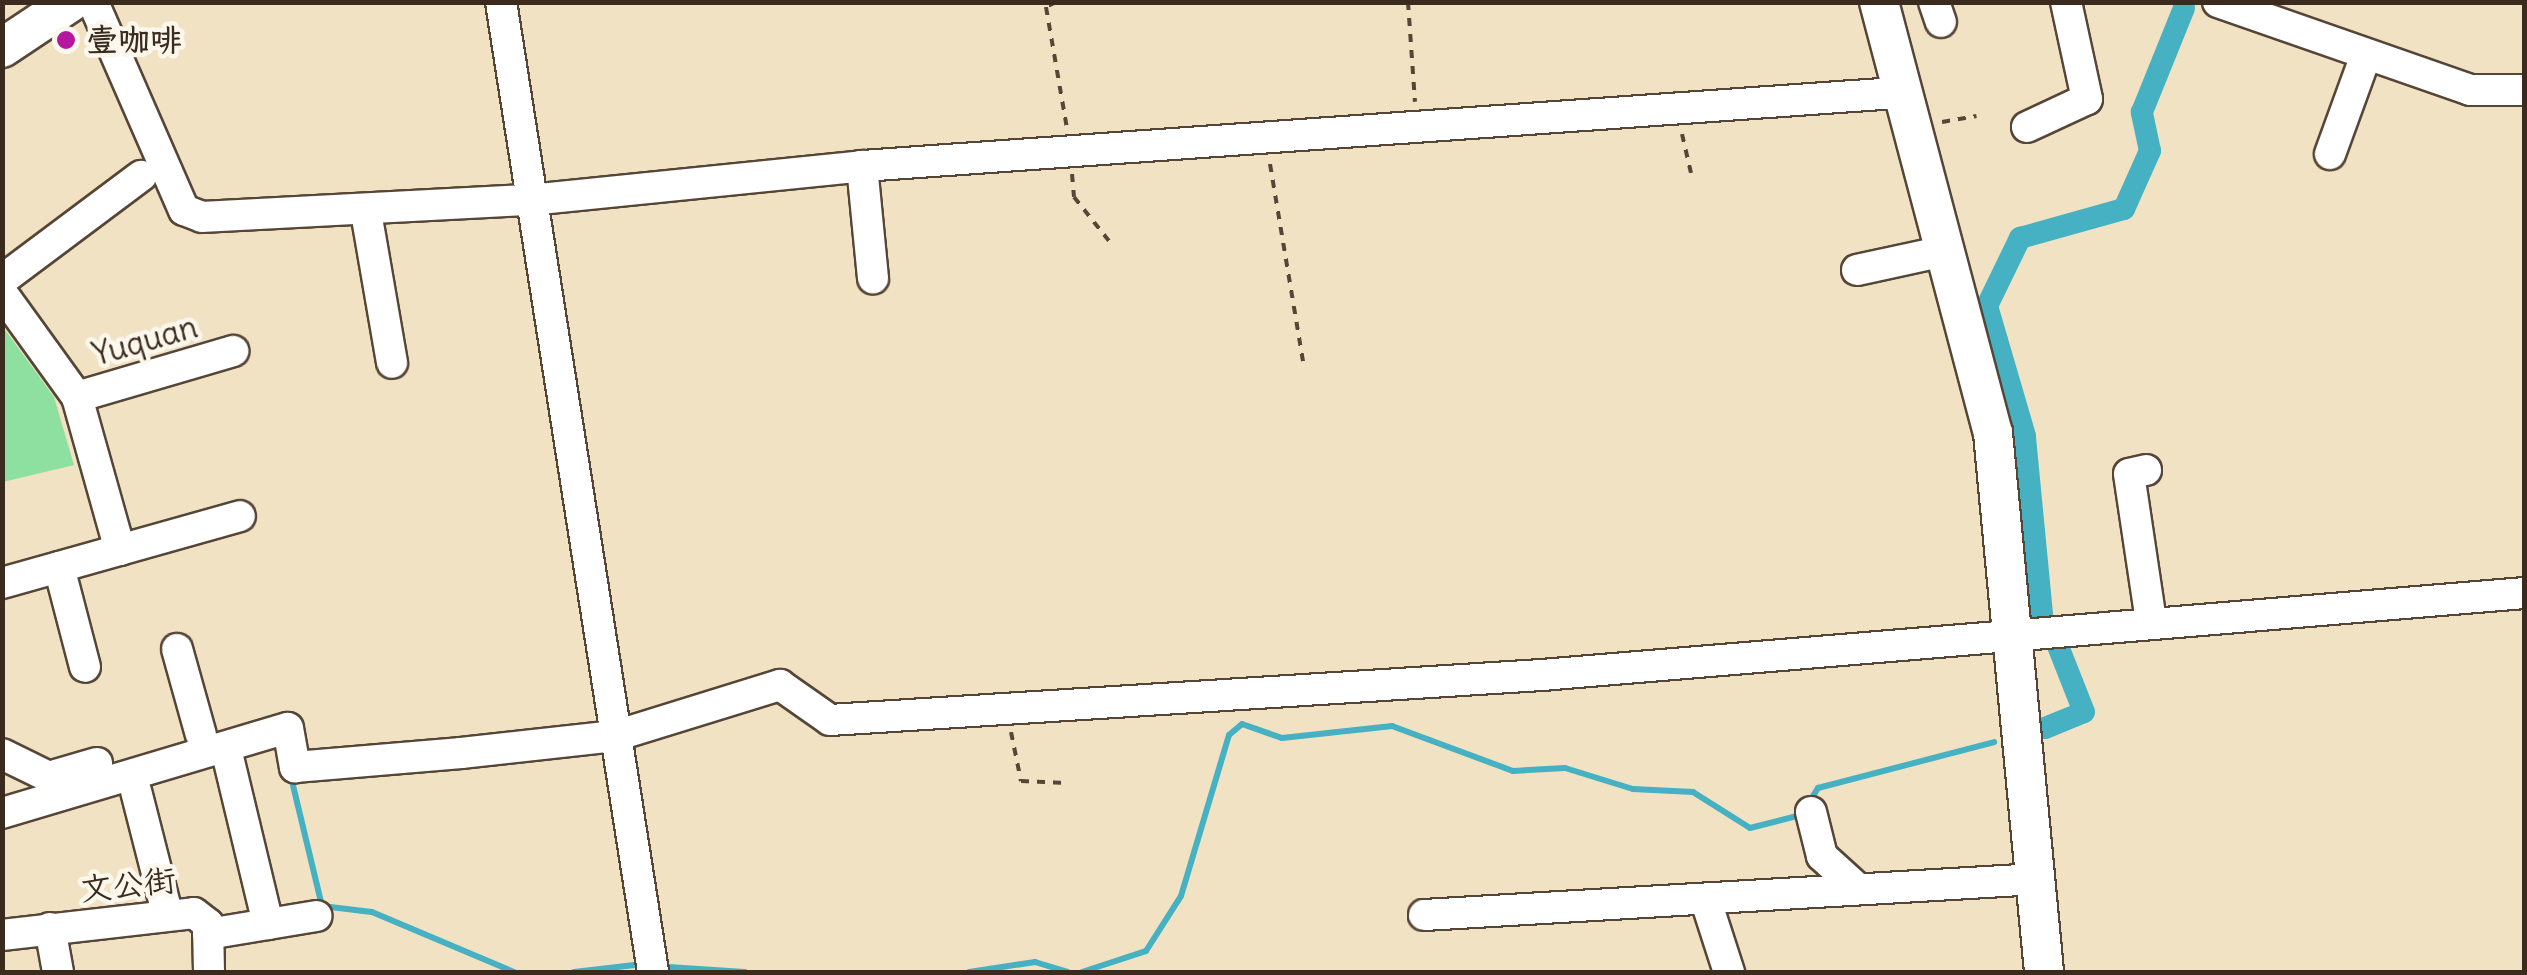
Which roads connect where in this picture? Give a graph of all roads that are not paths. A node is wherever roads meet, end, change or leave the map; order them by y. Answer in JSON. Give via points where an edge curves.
{"nodes":[{"id":1,"x":71,"y":2,"type":"edge"},
{"id":2,"x":93,"y":2,"type":"edge"},
{"id":3,"x":501,"y":2,"type":"edge"},
{"id":4,"x":1878,"y":2,"type":"edge"},
{"id":5,"x":2066,"y":2,"type":"edge"},
{"id":6,"x":2218,"y":2,"type":"edge"},
{"id":7,"x":2,"y":48,"type":"edge"},
{"id":8,"x":2366,"y":55,"type":"junction"},
{"id":9,"x":2524,"y":90,"type":"edge"},
{"id":10,"x":1896,"y":93,"type":"junction"},
{"id":11,"x":2027,"y":127,"type":"dead end"},
{"id":12,"x":2330,"y":154,"type":"dead end"},
{"id":13,"x":862,"y":166,"type":"junction"},
{"id":14,"x":141,"y":176,"type":"dead end"},
{"id":15,"x":530,"y":200,"type":"junction"},
{"id":16,"x":366,"y":212,"type":"junction"},
{"id":17,"x":1944,"y":251,"type":"junction"},
{"id":18,"x":1857,"y":270,"type":"dead end"},
{"id":19,"x":873,"y":278,"type":"dead end"},
{"id":20,"x":2,"y":280,"type":"edge"},
{"id":21,"x":2,"y":294,"type":"edge"},
{"id":22,"x":233,"y":351,"type":"dead end"},
{"id":23,"x":392,"y":363,"type":"dead end"},
{"id":24,"x":77,"y":397,"type":"junction"},
{"id":25,"x":2146,"y":470,"type":"dead end"},
{"id":26,"x":240,"y":516,"type":"dead end"},
{"id":27,"x":120,"y":550,"type":"junction"},
{"id":28,"x":59,"y":567,"type":"junction"},
{"id":29,"x":2,"y":583,"type":"edge"},
{"id":30,"x":2524,"y":594,"type":"edge"},
{"id":31,"x":2150,"y":622,"type":"junction"},
{"id":32,"x":2017,"y":633,"type":"junction"},
{"id":33,"x":178,"y":648,"type":"dead end"},
{"id":34,"x":85,"y":666,"type":"dead end"},
{"id":35,"x":284,"y":713,"type":"dead end"},
{"id":36,"x":200,"y":735,"type":"junction"},
{"id":37,"x":616,"y":736,"type":"junction"},
{"id":38,"x":2,"y":754,"type":"edge"},
{"id":39,"x":228,"y":756,"type":"dead end"},
{"id":40,"x":136,"y":790,"type":"dead end"},
{"id":41,"x":1812,"y":812,"type":"dead end"},
{"id":42,"x":2,"y":813,"type":"edge"},
{"id":43,"x":2038,"y":879,"type":"junction"},
{"id":44,"x":1857,"y":888,"type":"junction"},
{"id":45,"x":1706,"y":901,"type":"junction"},
{"id":46,"x":167,"y":913,"type":"junction"},
{"id":47,"x":1424,"y":914,"type":"dead end"},
{"id":48,"x":316,"y":916,"type":"dead end"},
{"id":49,"x":268,"y":924,"type":"junction"},
{"id":50,"x":50,"y":928,"type":"junction"},
{"id":51,"x":2,"y":934,"type":"edge"},
{"id":52,"x":208,"y":934,"type":"junction"},
{"id":53,"x":58,"y":972,"type":"edge"},
{"id":54,"x":210,"y":972,"type":"edge"},
{"id":55,"x":652,"y":972,"type":"edge"},
{"id":56,"x":1729,"y":972,"type":"edge"},
{"id":57,"x":2044,"y":972,"type":"edge"}],
"edges":[{"from":1,"to":7,"type":"main road"},
{"from":2,"to":16,"type":"street","via":[[184,210]]},
{"from":3,"to":15,"type":"street"},
{"from":4,"to":10,"type":"main road"},
{"from":5,"to":11,"type":"street","via":[[2088,99]]},
{"from":6,"to":8,"type":"street"},
{"from":8,"to":9,"type":"street","via":[[2470,90]]},
{"from":8,"to":12,"type":"street"},
{"from":10,"to":13,"type":"street"},
{"from":10,"to":17,"type":"main road"},
{"from":13,"to":15,"type":"street"},
{"from":13,"to":19,"type":"street"},
{"from":14,"to":20,"type":"street"},
{"from":15,"to":16,"type":"street"},
{"from":15,"to":37,"type":"street"},
{"from":16,"to":23,"type":"street"},
{"from":17,"to":18,"type":"street"},
{"from":17,"to":32,"type":"main road","via":[[1993,433]]},
{"from":21,"to":24,"type":"street","name":"Yuquan"},
{"from":22,"to":24,"type":"street","name":"Yuquan"},
{"from":24,"to":27,"type":"street","name":"Yuquan"},
{"from":25,"to":31,"type":"street","via":[[2129,474]]},
{"from":26,"to":27,"type":"street"},
{"from":27,"to":28,"type":"street"},
{"from":28,"to":29,"type":"street"},
{"from":28,"to":34,"type":"street"},
{"from":30,"to":31,"type":"street"},
{"from":31,"to":32,"type":"street"},
{"from":32,"to":37,"type":"street","via":[[830,720],[780,685]]},
{"from":32,"to":43,"type":"main road"},
{"from":33,"to":36,"type":"street"},
{"from":35,"to":36,"type":"street"},
{"from":36,"to":38,"type":"street","via":[[49,777]]},
{"from":37,"to":42,"type":"street","via":[[295,767],[288,728]]},
{"from":37,"to":55,"type":"street"},
{"from":39,"to":49,"type":"street"},
{"from":40,"to":46,"type":"street"},
{"from":41,"to":44,"type":"street","via":[[1822,856]]},
{"from":43,"to":44,"type":"street"},
{"from":43,"to":57,"type":"main road"},
{"from":44,"to":45,"type":"street"},
{"from":45,"to":47,"type":"street"},
{"from":45,"to":56,"type":"street"},
{"from":46,"to":50,"type":"street","name":"文公街"},
{"from":46,"to":52,"type":"street","name":"文公街","via":[[194,913]]},
{"from":48,"to":49,"type":"street"},
{"from":49,"to":52,"type":"street"},
{"from":50,"to":51,"type":"street","name":"文公街"},
{"from":50,"to":53,"type":"street"},
{"from":52,"to":54,"type":"street","name":"文公街"}]}
